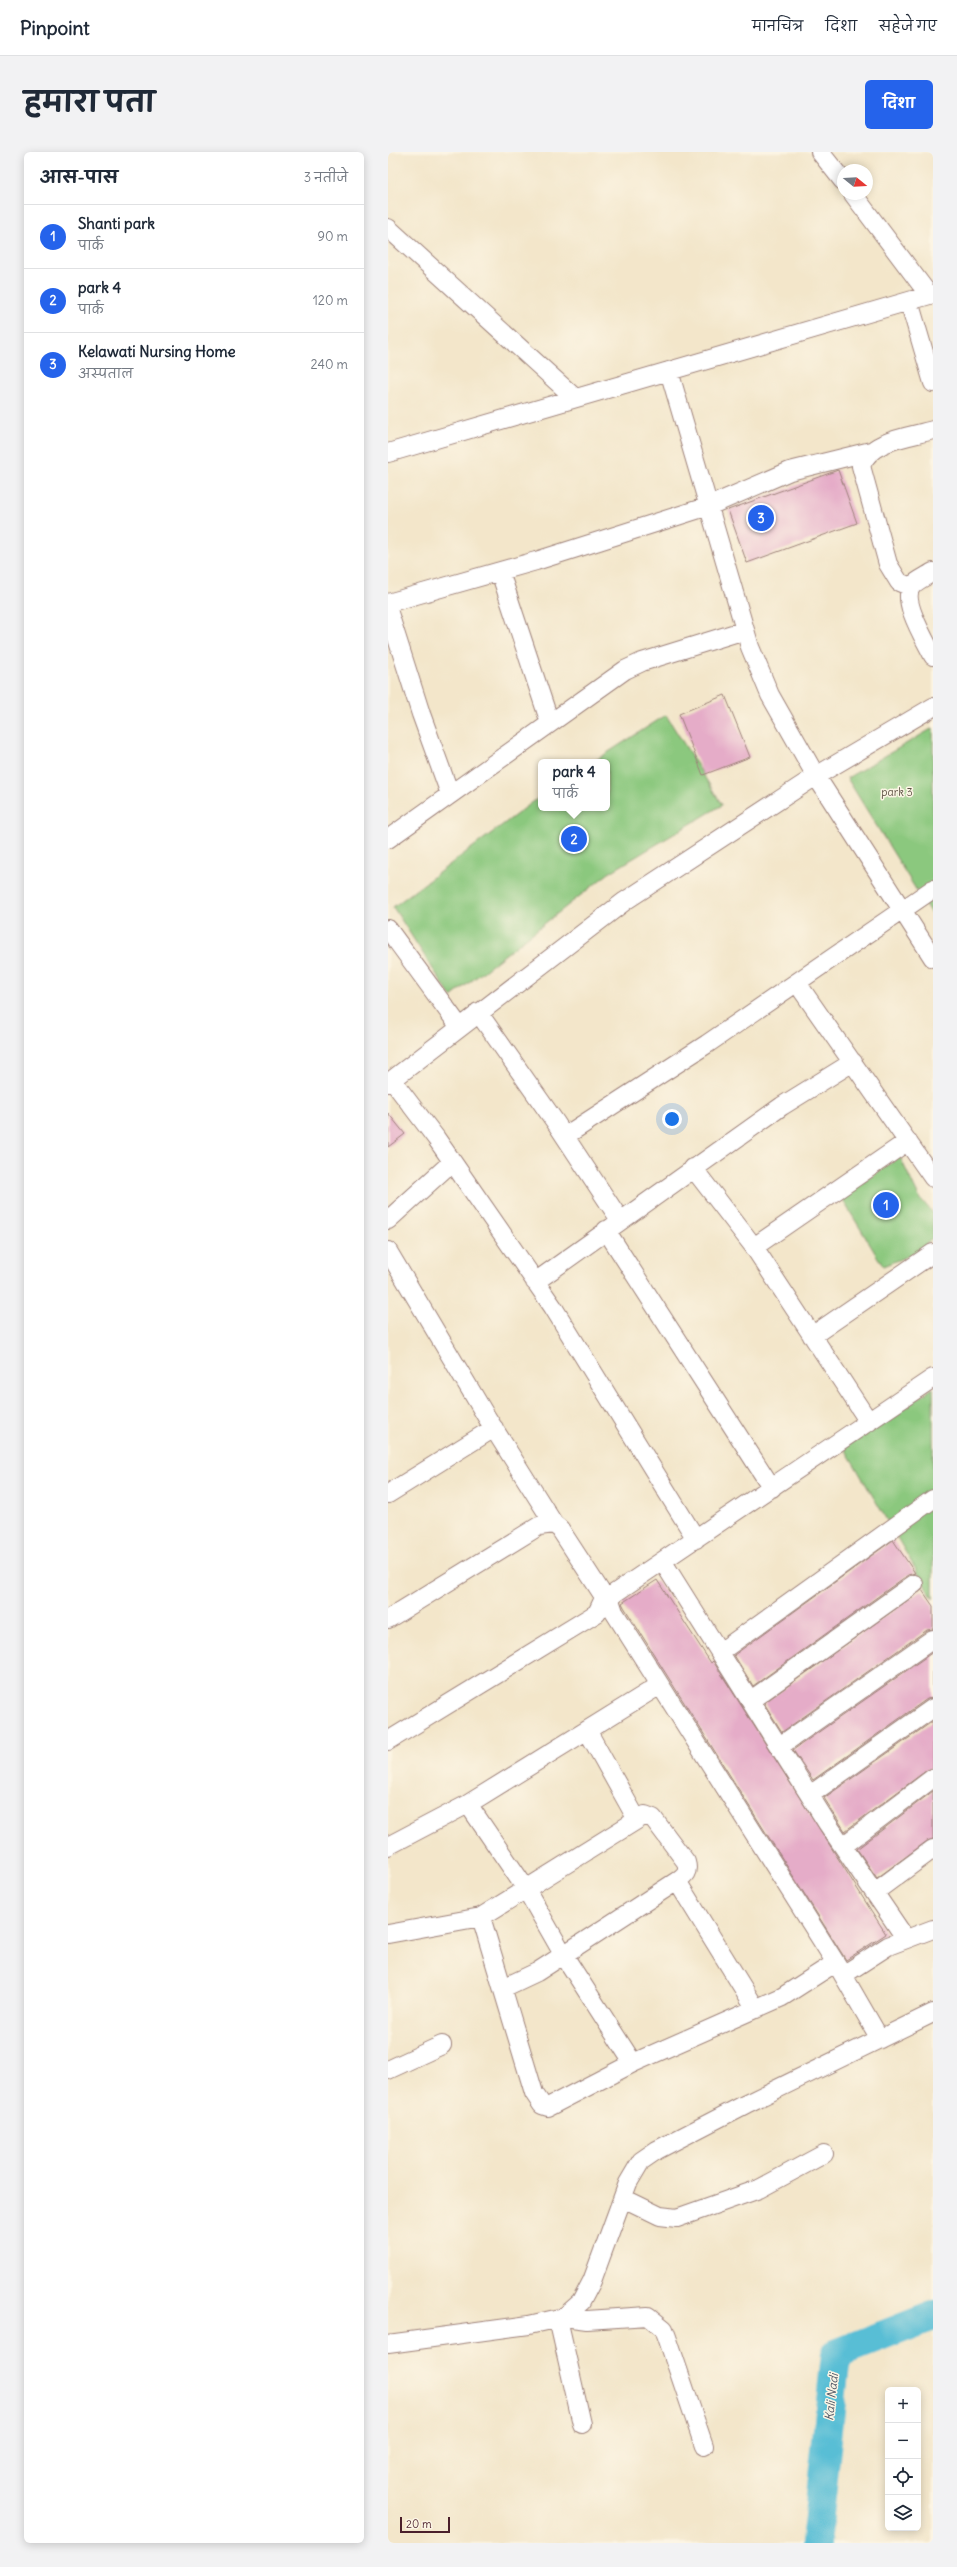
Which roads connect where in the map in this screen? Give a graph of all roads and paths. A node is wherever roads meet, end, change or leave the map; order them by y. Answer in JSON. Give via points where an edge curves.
{"nodes":[{"id":1,"x":820,"y":152,"type":"edge"},
{"id":2,"x":837,"y":173,"type":"edge"},
{"id":3,"x":858,"y":200,"type":"edge"},
{"id":4,"x":388,"y":228,"type":"edge"},
{"id":5,"x":931,"y":295,"type":"edge"},
{"id":6,"x":909,"y":301,"type":"junction"},
{"id":7,"x":670,"y":371,"type":"junction"},
{"id":8,"x":933,"y":383,"type":"edge"},
{"id":9,"x":575,"y":398,"type":"junction"},
{"id":10,"x":933,"y":430,"type":"edge"},
{"id":11,"x":870,"y":451,"type":"junction"},
{"id":12,"x":388,"y":453,"type":"edge"},
{"id":13,"x":708,"y":506,"type":"junction"},
{"id":14,"x":500,"y":572,"type":"junction"},
{"id":15,"x":933,"y":572,"type":"edge"},
{"id":16,"x":911,"y":587,"type":"junction"},
{"id":17,"x":388,"y":603,"type":"edge"},
{"id":18,"x":388,"y":610,"type":"edge"},
{"id":19,"x":745,"y":630,"type":"junction"},
{"id":20,"x":933,"y":656,"type":"edge"},
{"id":21,"x":933,"y":707,"type":"edge"},
{"id":22,"x":550,"y":722,"type":"junction"},
{"id":23,"x":816,"y":776,"type":"junction"},
{"id":24,"x":450,"y":794,"type":"junction"},
{"id":25,"x":388,"y":839,"type":"edge"},
{"id":26,"x":933,"y":889,"type":"edge"},
{"id":27,"x":903,"y":912,"type":"junction"},
{"id":28,"x":388,"y":929,"type":"edge"},
{"id":29,"x":933,"y":958,"type":"edge"},
{"id":30,"x":797,"y":983,"type":"junction"},
{"id":31,"x":478,"y":1012,"type":"junction"},
{"id":32,"x":459,"y":1026,"type":"junction"},
{"id":33,"x":853,"y":1062,"type":"junction"},
{"id":34,"x":390,"y":1081,"type":"edge"},
{"id":35,"x":565,"y":1136,"type":"junction"},
{"id":36,"x":908,"y":1141,"type":"junction"},
{"id":37,"x":452,"y":1162,"type":"junction"},
{"id":38,"x":693,"y":1168,"type":"junction"},
{"id":39,"x":933,"y":1178,"type":"edge"},
{"id":40,"x":388,"y":1220,"type":"edge"},
{"id":41,"x":613,"y":1225,"type":"junction"},
{"id":42,"x":754,"y":1247,"type":"junction"},
{"id":43,"x":388,"y":1251,"type":"edge"},
{"id":44,"x":933,"y":1253,"type":"edge"},
{"id":45,"x":535,"y":1282,"type":"junction"},
{"id":46,"x":812,"y":1336,"type":"junction"},
{"id":47,"x":932,"y":1380,"type":"edge"},
{"id":48,"x":869,"y":1422,"type":"junction"},
{"id":49,"x":494,"y":1428,"type":"junction"},
{"id":50,"x":772,"y":1488,"type":"junction"},
{"id":51,"x":388,"y":1494,"type":"edge"},
{"id":52,"x":933,"y":1499,"type":"edge"},
{"id":53,"x":554,"y":1524,"type":"junction"},
{"id":54,"x":696,"y":1539,"type":"junction"},
{"id":55,"x":662,"y":1562,"type":"junction"},
{"id":56,"x":914,"y":1584,"type":"dead end"},
{"id":57,"x":607,"y":1597,"type":"junction"},
{"id":58,"x":388,"y":1619,"type":"edge"},
{"id":59,"x":933,"y":1639,"type":"edge"},
{"id":60,"x":720,"y":1652,"type":"junction"},
{"id":61,"x":660,"y":1684,"type":"junction"},
{"id":62,"x":751,"y":1700,"type":"junction"},
{"id":63,"x":933,"y":1708,"type":"edge"},
{"id":64,"x":586,"y":1730,"type":"junction"},
{"id":65,"x":388,"y":1741,"type":"edge"},
{"id":66,"x":780,"y":1746,"type":"junction"},
{"id":67,"x":933,"y":1778,"type":"edge"},
{"id":68,"x":810,"y":1795,"type":"junction"},
{"id":69,"x":468,"y":1804,"type":"junction"},
{"id":70,"x":639,"y":1818,"type":"junction"},
{"id":71,"x":388,"y":1846,"type":"edge"},
{"id":72,"x":843,"y":1846,"type":"junction"},
{"id":73,"x":933,"y":1849,"type":"edge"},
{"id":74,"x":677,"y":1881,"type":"junction"},
{"id":75,"x":526,"y":1889,"type":"junction"},
{"id":76,"x":875,"y":1892,"type":"junction"},
{"id":77,"x":481,"y":1917,"type":"junction"},
{"id":78,"x":933,"y":1929,"type":"edge"},
{"id":79,"x":388,"y":1934,"type":"edge"},
{"id":80,"x":906,"y":1939,"type":"junction"},
{"id":81,"x":563,"y":1954,"type":"junction"},
{"id":82,"x":839,"y":1969,"type":"junction"},
{"id":83,"x":502,"y":1988,"type":"junction"},
{"id":84,"x":756,"y":2009,"type":"junction"},
{"id":85,"x":933,"y":2013,"type":"edge"},
{"id":86,"x":880,"y":2039,"type":"junction"},
{"id":87,"x":442,"y":2045,"type":"dead end"},
{"id":88,"x":632,"y":2062,"type":"junction"},
{"id":89,"x":388,"y":2070,"type":"edge"},
{"id":90,"x":824,"y":2154,"type":"dead end"},
{"id":91,"x":623,"y":2198,"type":"junction"},
{"id":92,"x":561,"y":2318,"type":"junction"},
{"id":93,"x":388,"y":2344,"type":"edge"},
{"id":94,"x":582,"y":2424,"type":"dead end"},
{"id":95,"x":704,"y":2446,"type":"dead end"}],
"edges":[{"from":1,"to":2,"type":"street"},
{"from":3,"to":5,"type":"street"},
{"from":4,"to":9,"type":"street"},
{"from":5,"to":6,"type":"street"},
{"from":6,"to":7,"type":"street"},
{"from":6,"to":8,"type":"street"},
{"from":7,"to":9,"type":"street"},
{"from":7,"to":13,"type":"street"},
{"from":9,"to":12,"type":"street"},
{"from":10,"to":11,"type":"street","via":[[878,446]]},
{"from":11,"to":13,"type":"street","via":[[790,471]]},
{"from":11,"to":16,"type":"street","via":[[861,466],[882,545],[893,575],[899,582]]},
{"from":13,"to":14,"type":"street"},
{"from":13,"to":19,"type":"street"},
{"from":14,"to":17,"type":"street"},
{"from":14,"to":22,"type":"street"},
{"from":15,"to":16,"type":"street"},
{"from":16,"to":20,"type":"street","via":[[908,596],[910,609]]},
{"from":18,"to":24,"type":"street"},
{"from":19,"to":22,"type":"street","via":[[631,667]]},
{"from":19,"to":23,"type":"street","via":[[770,696]]},
{"from":21,"to":23,"type":"street"},
{"from":22,"to":24,"type":"street"},
{"from":23,"to":27,"type":"street"},
{"from":23,"to":31,"type":"street","via":[[625,901]]},
{"from":24,"to":25,"type":"street"},
{"from":26,"to":27,"type":"street"},
{"from":27,"to":29,"type":"street"},
{"from":27,"to":30,"type":"street"},
{"from":28,"to":32,"type":"street"},
{"from":30,"to":33,"type":"street"},
{"from":30,"to":35,"type":"street"},
{"from":31,"to":32,"type":"street"},
{"from":31,"to":35,"type":"street"},
{"from":32,"to":34,"type":"street"},
{"from":33,"to":36,"type":"street"},
{"from":33,"to":38,"type":"street","via":[[782,1106]]},
{"from":34,"to":37,"type":"street"},
{"from":35,"to":41,"type":"street"},
{"from":36,"to":39,"type":"street"},
{"from":36,"to":42,"type":"street"},
{"from":37,"to":40,"type":"street"},
{"from":37,"to":45,"type":"street"},
{"from":38,"to":41,"type":"street"},
{"from":38,"to":42,"type":"street"},
{"from":41,"to":45,"type":"street"},
{"from":41,"to":50,"type":"street"},
{"from":42,"to":46,"type":"street"},
{"from":43,"to":49,"type":"street"},
{"from":44,"to":46,"type":"street"},
{"from":45,"to":54,"type":"street"},
{"from":46,"to":48,"type":"street"},
{"from":47,"to":48,"type":"street"},
{"from":48,"to":50,"type":"street"},
{"from":49,"to":51,"type":"street"},
{"from":49,"to":53,"type":"street"},
{"from":50,"to":54,"type":"street"},
{"from":52,"to":60,"type":"street"},
{"from":53,"to":57,"type":"street"},
{"from":53,"to":58,"type":"street","via":[[539,1526]]},
{"from":54,"to":55,"type":"street"},
{"from":55,"to":57,"type":"street"},
{"from":55,"to":60,"type":"street"},
{"from":56,"to":62,"type":"street"},
{"from":57,"to":61,"type":"street"},
{"from":57,"to":65,"type":"street","via":[[597,1613]]},
{"from":59,"to":66,"type":"street"},
{"from":60,"to":62,"type":"street"},
{"from":61,"to":64,"type":"street"},
{"from":61,"to":82,"type":"street"},
{"from":62,"to":66,"type":"street"},
{"from":63,"to":68,"type":"street"},
{"from":64,"to":69,"type":"street"},
{"from":64,"to":70,"type":"street","via":[[635,1816]]},
{"from":66,"to":68,"type":"street"},
{"from":67,"to":72,"type":"street"},
{"from":68,"to":72,"type":"street"},
{"from":69,"to":71,"type":"street"},
{"from":69,"to":75,"type":"street"},
{"from":70,"to":74,"type":"street","via":[[645,1815],[653,1818],[686,1862],[686,1874]]},
{"from":70,"to":75,"type":"street"},
{"from":72,"to":76,"type":"street"},
{"from":73,"to":76,"type":"street"},
{"from":74,"to":81,"type":"street"},
{"from":74,"to":84,"type":"street"},
{"from":75,"to":77,"type":"street"},
{"from":75,"to":81,"type":"street"},
{"from":76,"to":80,"type":"street"},
{"from":77,"to":79,"type":"street"},
{"from":77,"to":83,"type":"street"},
{"from":78,"to":80,"type":"street"},
{"from":80,"to":82,"type":"street"},
{"from":81,"to":83,"type":"street","via":[[537,1972]]},
{"from":81,"to":88,"type":"street"},
{"from":82,"to":84,"type":"street"},
{"from":82,"to":86,"type":"street"},
{"from":83,"to":88,"type":"street","via":[[519,2036],[534,2093],[542,2105],[548,2107]]},
{"from":84,"to":88,"type":"street"},
{"from":85,"to":86,"type":"street"},
{"from":86,"to":91,"type":"street","via":[[805,2074],[657,2150],[635,2168]]},
{"from":87,"to":89,"type":"street"},
{"from":90,"to":91,"type":"street","via":[[759,2189],[677,2218],[660,2216]]},
{"from":91,"to":92,"type":"street","via":[[592,2281],[571,2313]]},
{"from":92,"to":93,"type":"street"},
{"from":92,"to":94,"type":"street"},
{"from":92,"to":95,"type":"street","via":[[587,2320],[648,2316],[656,2321],[667,2337]]}]}
